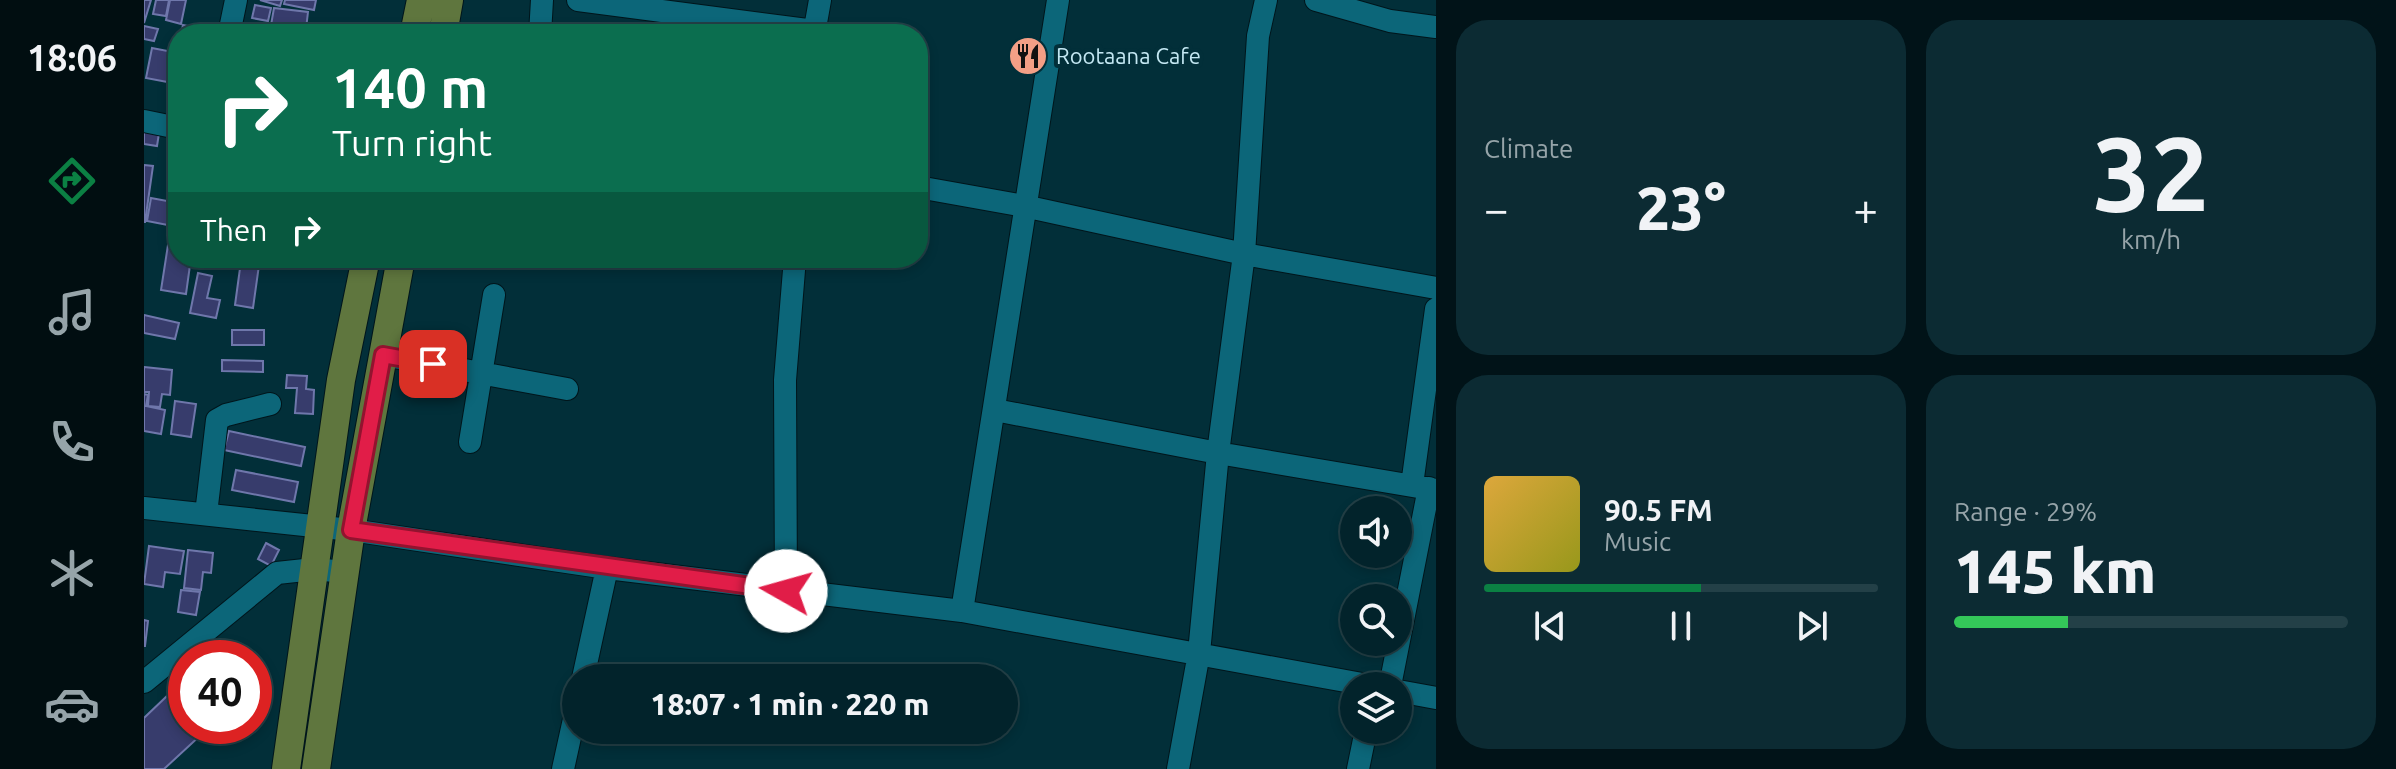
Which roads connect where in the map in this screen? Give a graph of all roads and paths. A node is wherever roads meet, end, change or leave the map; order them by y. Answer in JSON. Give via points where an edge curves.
{"nodes":[{"id":1,"x":236,"y":0,"type":"edge"},
{"id":2,"x":421,"y":0,"type":"edge"},
{"id":3,"x":449,"y":0,"type":"edge"},
{"id":4,"x":542,"y":0,"type":"edge"},
{"id":5,"x":578,"y":0,"type":"edge"},
{"id":6,"x":820,"y":0,"type":"edge"},
{"id":7,"x":1058,"y":0,"type":"edge"},
{"id":8,"x":1266,"y":0,"type":"edge"},
{"id":9,"x":1316,"y":0,"type":"edge"},
{"id":10,"x":231,"y":24,"type":"edge"},
{"id":11,"x":416,"y":24,"type":"edge"},
{"id":12,"x":445,"y":24,"type":"edge"},
{"id":13,"x":541,"y":24,"type":"edge"},
{"id":14,"x":755,"y":24,"type":"edge"},
{"id":15,"x":816,"y":24,"type":"edge"},
{"id":16,"x":1436,"y":27,"type":"edge"},
{"id":17,"x":144,"y":121,"type":"edge"},
{"id":18,"x":168,"y":126,"type":"edge"},
{"id":19,"x":928,"y":189,"type":"edge"},
{"id":20,"x":1024,"y":206,"type":"junction"},
{"id":21,"x":1244,"y":254,"type":"junction"},
{"id":22,"x":364,"y":268,"type":"edge"},
{"id":23,"x":399,"y":268,"type":"edge"},
{"id":24,"x":794,"y":268,"type":"edge"},
{"id":25,"x":1436,"y":288,"type":"edge"},
{"id":26,"x":494,"y":295,"type":"dead end"},
{"id":27,"x":1436,"y":309,"type":"edge"},
{"id":28,"x":383,"y":355,"type":"junction"},
{"id":29,"x":482,"y":374,"type":"junction"},
{"id":30,"x":567,"y":389,"type":"dead end"},
{"id":31,"x":270,"y":404,"type":"dead end"},
{"id":32,"x":995,"y":410,"type":"junction"},
{"id":33,"x":470,"y":442,"type":"dead end"},
{"id":34,"x":1218,"y":453,"type":"junction"},
{"id":35,"x":1425,"y":488,"type":"edge"},
{"id":36,"x":144,"y":508,"type":"edge"},
{"id":37,"x":206,"y":514,"type":"junction"},
{"id":38,"x":320,"y":526,"type":"junction"},
{"id":39,"x":351,"y":530,"type":"junction"},
{"id":40,"x":607,"y":568,"type":"junction"},
{"id":41,"x":314,"y":569,"type":"junction"},
{"id":42,"x":345,"y":572,"type":"junction"},
{"id":43,"x":786,"y":591,"type":"junction"},
{"id":44,"x":962,"y":611,"type":"junction"},
{"id":45,"x":1199,"y":653,"type":"junction"},
{"id":46,"x":586,"y":664,"type":"edge"},
{"id":47,"x":1392,"y":672,"type":"edge"},
{"id":48,"x":1340,"y":680,"type":"edge"},
{"id":49,"x":144,"y":682,"type":"edge"},
{"id":50,"x":1412,"y":694,"type":"edge"},
{"id":51,"x":1436,"y":698,"type":"edge"},
{"id":52,"x":569,"y":744,"type":"edge"},
{"id":53,"x":1363,"y":744,"type":"edge"},
{"id":54,"x":286,"y":769,"type":"edge"},
{"id":55,"x":316,"y":769,"type":"edge"},
{"id":56,"x":563,"y":769,"type":"edge"},
{"id":57,"x":1178,"y":769,"type":"edge"},
{"id":58,"x":1358,"y":769,"type":"edge"}],
"edges":[{"from":1,"to":10,"type":"street"},
{"from":2,"to":11,"type":"main road"},
{"from":3,"to":12,"type":"main road"},
{"from":4,"to":13,"type":"street"},
{"from":5,"to":14,"type":"street"},
{"from":6,"to":15,"type":"street"},
{"from":7,"to":20,"type":"street"},
{"from":8,"to":21,"type":"street","via":[[1258,36]]},
{"from":9,"to":16,"type":"street","via":[[1390,21]]},
{"from":17,"to":18,"type":"street"},
{"from":19,"to":20,"type":"street"},
{"from":20,"to":21,"type":"street"},
{"from":20,"to":32,"type":"street"},
{"from":21,"to":25,"type":"street"},
{"from":21,"to":34,"type":"street"},
{"from":22,"to":38,"type":"main road"},
{"from":23,"to":28,"type":"main road"},
{"from":24,"to":43,"type":"street","via":[[785,380]]},
{"from":26,"to":29,"type":"street"},
{"from":27,"to":35,"type":"street"},
{"from":28,"to":29,"type":"street"},
{"from":28,"to":39,"type":"main road"},
{"from":29,"to":30,"type":"street"},
{"from":29,"to":33,"type":"street"},
{"from":31,"to":37,"type":"street","via":[[217,420]]},
{"from":32,"to":34,"type":"street"},
{"from":32,"to":44,"type":"street"},
{"from":34,"to":35,"type":"street"},
{"from":34,"to":45,"type":"street"},
{"from":35,"to":47,"type":"street"},
{"from":36,"to":37,"type":"street"},
{"from":37,"to":38,"type":"street"},
{"from":38,"to":39,"type":"street"},
{"from":38,"to":41,"type":"main road"},
{"from":39,"to":40,"type":"street"},
{"from":39,"to":42,"type":"main road"},
{"from":40,"to":43,"type":"street"},
{"from":40,"to":46,"type":"street"},
{"from":41,"to":42,"type":"street"},
{"from":41,"to":49,"type":"street","via":[[277,573]]},
{"from":41,"to":54,"type":"main road"},
{"from":42,"to":55,"type":"main road"},
{"from":43,"to":44,"type":"street"},
{"from":44,"to":45,"type":"street"},
{"from":45,"to":48,"type":"street"},
{"from":45,"to":57,"type":"street"},
{"from":50,"to":51,"type":"street"},
{"from":52,"to":56,"type":"street"},
{"from":53,"to":58,"type":"street"}]}
